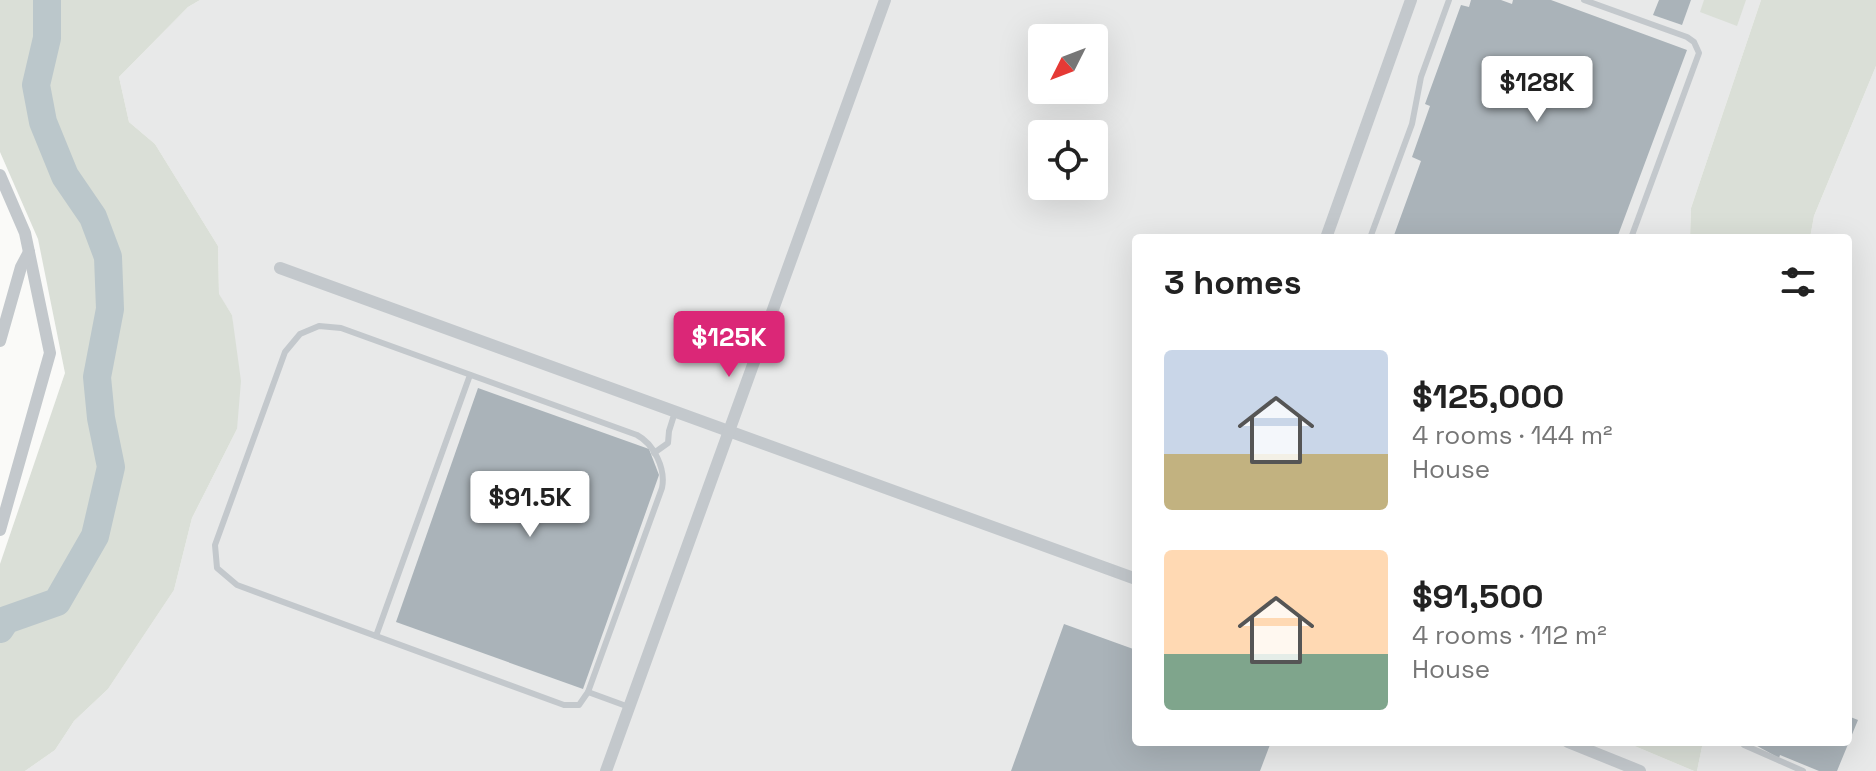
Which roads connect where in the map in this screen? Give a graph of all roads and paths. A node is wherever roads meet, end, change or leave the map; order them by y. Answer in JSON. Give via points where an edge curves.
{"nodes":[{"id":1,"x":885,"y":0,"type":"edge"},
{"id":2,"x":1411,"y":0,"type":"edge"},
{"id":3,"x":1449,"y":0,"type":"edge"},
{"id":4,"x":1584,"y":0,"type":"edge"},
{"id":5,"x":0,"y":175,"type":"edge"},
{"id":6,"x":1327,"y":234,"type":"edge"},
{"id":7,"x":1371,"y":234,"type":"edge"},
{"id":8,"x":1632,"y":234,"type":"edge"},
{"id":9,"x":29,"y":252,"type":"junction"},
{"id":10,"x":280,"y":268,"type":"dead end"},
{"id":11,"x":0,"y":341,"type":"edge"},
{"id":12,"x":470,"y":375,"type":"junction"},
{"id":13,"x":675,"y":412,"type":"junction"},
{"id":14,"x":729,"y":432,"type":"junction"},
{"id":15,"x":654,"y":453,"type":"junction"},
{"id":16,"x":0,"y":530,"type":"edge"},
{"id":17,"x":1132,"y":578,"type":"edge"},
{"id":18,"x":376,"y":636,"type":"junction"},
{"id":19,"x":588,"y":692,"type":"junction"},
{"id":20,"x":629,"y":707,"type":"junction"},
{"id":21,"x":1578,"y":746,"type":"edge"},
{"id":22,"x":1746,"y":746,"type":"edge"},
{"id":23,"x":606,"y":771,"type":"edge"},
{"id":24,"x":1640,"y":771,"type":"edge"},
{"id":25,"x":1803,"y":771,"type":"edge"}],
"edges":[{"from":1,"to":14,"type":"street"},
{"from":2,"to":6,"type":"street"},
{"from":3,"to":7,"type":"lane"},
{"from":4,"to":8,"type":"lane","via":[[1687,37],[1699,53]]},
{"from":5,"to":9,"type":"street"},
{"from":9,"to":11,"type":"street"},
{"from":9,"to":16,"type":"street","via":[[50,353]]},
{"from":10,"to":13,"type":"street"},
{"from":12,"to":15,"type":"lane","via":[[640,437]]},
{"from":12,"to":18,"type":"lane"},
{"from":12,"to":18,"type":"lane","via":[[341,328],[319,326],[300,334],[285,352],[215,545],[217,568],[237,585]]},
{"from":13,"to":14,"type":"street"},
{"from":13,"to":15,"type":"lane","via":[[668,443]]},
{"from":14,"to":17,"type":"street"},
{"from":14,"to":20,"type":"street"},
{"from":15,"to":19,"type":"lane","via":[[662,488]]},
{"from":18,"to":19,"type":"lane","via":[[564,705],[579,705]]},
{"from":19,"to":20,"type":"lane"},
{"from":20,"to":23,"type":"street"},
{"from":21,"to":24,"type":"street"},
{"from":22,"to":25,"type":"lane"}]}
